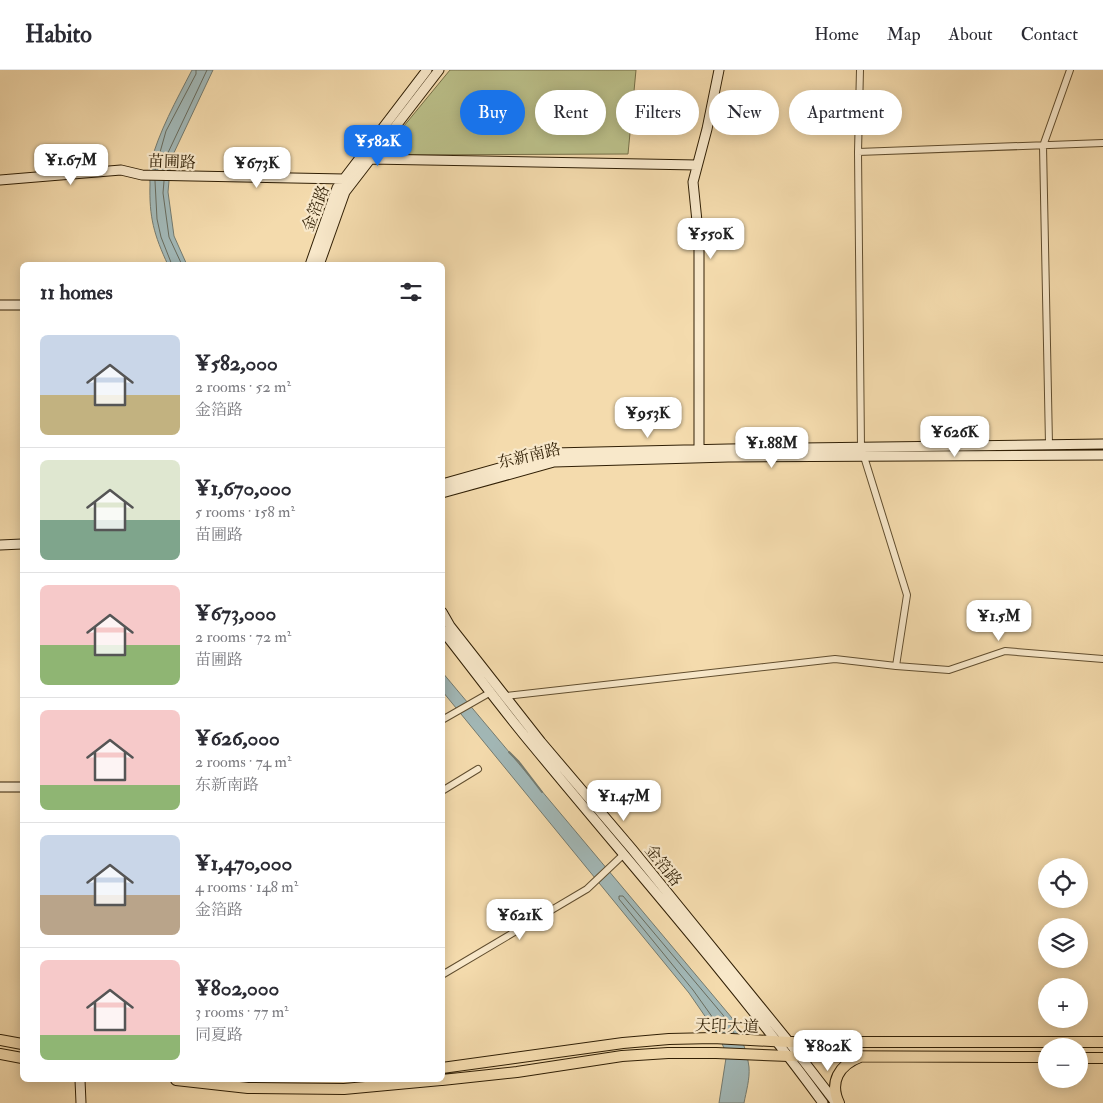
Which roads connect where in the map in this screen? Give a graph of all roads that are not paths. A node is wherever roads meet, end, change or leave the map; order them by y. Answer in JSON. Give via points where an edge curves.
{"nodes":[{"id":1,"x":427,"y":70,"type":"edge"},
{"id":2,"x":438,"y":70,"type":"edge"},
{"id":3,"x":719,"y":70,"type":"edge"},
{"id":4,"x":860,"y":70,"type":"edge"},
{"id":5,"x":1070,"y":70,"type":"edge"},
{"id":6,"x":1103,"y":143,"type":"edge"},
{"id":7,"x":1043,"y":146,"type":"junction"},
{"id":8,"x":858,"y":152,"type":"junction"},
{"id":9,"x":370,"y":159,"type":"junction"},
{"id":10,"x":697,"y":165,"type":"junction"},
{"id":11,"x":344,"y":179,"type":"junction"},
{"id":12,"x":0,"y":180,"type":"edge"},
{"id":13,"x":311,"y":262,"type":"edge"},
{"id":14,"x":320,"y":262,"type":"edge"},
{"id":15,"x":0,"y":305,"type":"edge"},
{"id":16,"x":20,"y":305,"type":"edge"},
{"id":17,"x":0,"y":309,"type":"edge"},
{"id":18,"x":20,"y":309,"type":"edge"},
{"id":19,"x":1049,"y":444,"type":"junction"},
{"id":20,"x":1103,"y":444,"type":"edge"},
{"id":21,"x":699,"y":450,"type":"junction"},
{"id":22,"x":863,"y":452,"type":"junction"},
{"id":23,"x":1103,"y":454,"type":"edge"},
{"id":24,"x":445,"y":483,"type":"edge"},
{"id":25,"x":445,"y":492,"type":"edge"},
{"id":26,"x":0,"y":544,"type":"edge"},
{"id":27,"x":20,"y":544,"type":"edge"},
{"id":28,"x":445,"y":617,"type":"edge"},
{"id":29,"x":445,"y":634,"type":"edge"},
{"id":30,"x":1103,"y":659,"type":"edge"},
{"id":31,"x":896,"y":666,"type":"junction"},
{"id":32,"x":491,"y":692,"type":"junction"},
{"id":33,"x":505,"y":696,"type":"junction"},
{"id":34,"x":445,"y":718,"type":"edge"},
{"id":35,"x":478,"y":768,"type":"dead end"},
{"id":36,"x":0,"y":788,"type":"edge"},
{"id":37,"x":20,"y":788,"type":"edge"},
{"id":38,"x":445,"y":789,"type":"edge"},
{"id":39,"x":624,"y":854,"type":"junction"},
{"id":40,"x":445,"y":973,"type":"edge"},
{"id":41,"x":0,"y":1040,"type":"edge"},
{"id":42,"x":777,"y":1041,"type":"junction"},
{"id":43,"x":789,"y":1042,"type":"junction"},
{"id":44,"x":1103,"y":1042,"type":"edge"},
{"id":45,"x":20,"y":1044,"type":"edge"},
{"id":46,"x":0,"y":1054,"type":"edge"},
{"id":47,"x":789,"y":1056,"type":"junction"},
{"id":48,"x":800,"y":1056,"type":"junction"},
{"id":49,"x":861,"y":1056,"type":"junction"},
{"id":50,"x":1038,"y":1057,"type":"edge"},
{"id":51,"x":20,"y":1058,"type":"edge"},
{"id":52,"x":1088,"y":1058,"type":"edge"},
{"id":53,"x":1103,"y":1058,"type":"edge"},
{"id":54,"x":445,"y":1068,"type":"edge"},
{"id":55,"x":445,"y":1080,"type":"edge"},
{"id":56,"x":80,"y":1082,"type":"edge"},
{"id":57,"x":194,"y":1082,"type":"edge"},
{"id":58,"x":420,"y":1082,"type":"edge"},
{"id":59,"x":81,"y":1103,"type":"edge"},
{"id":60,"x":824,"y":1103,"type":"edge"},
{"id":61,"x":837,"y":1103,"type":"edge"}],
"edges":[{"from":1,"to":11,"type":"main road","name":"金箔路"},
{"from":2,"to":9,"type":"main road","name":"金箔路"},
{"from":3,"to":10,"type":"main road"},
{"from":4,"to":8,"type":"street"},
{"from":5,"to":7,"type":"street"},
{"from":6,"to":7,"type":"street"},
{"from":7,"to":8,"type":"street"},
{"from":7,"to":19,"type":"street"},
{"from":8,"to":22,"type":"street"},
{"from":9,"to":10,"type":"main road"},
{"from":9,"to":14,"type":"main road","name":"金箔路","via":[[345,192]]},
{"from":10,"to":21,"type":"main road","via":[[692,182],[699,241]]},
{"from":11,"to":12,"type":"main road","name":"苗圃路","via":[[142,176],[121,170]]},
{"from":11,"to":13,"type":"main road","name":"金箔路","via":[[337,188]]},
{"from":15,"to":16,"type":"main road"},
{"from":17,"to":18,"type":"main road"},
{"from":19,"to":20,"type":"main road","name":"东新南路"},
{"from":19,"to":22,"type":"main road","name":"东新南路"},
{"from":21,"to":22,"type":"main road","name":"东新南路"},
{"from":21,"to":24,"type":"main road","name":"东新南路","via":[[553,453]]},
{"from":22,"to":23,"type":"main road","name":"东新南路"},
{"from":22,"to":25,"type":"main road","name":"东新南路","via":[[554,462]]},
{"from":22,"to":31,"type":"street","via":[[907,595]]},
{"from":26,"to":27,"type":"main road"},
{"from":28,"to":33,"type":"main road","name":"金箔路"},
{"from":29,"to":32,"type":"main road","name":"金箔路"},
{"from":30,"to":31,"type":"street","via":[[1005,651],[949,670]]},
{"from":31,"to":33,"type":"street","via":[[835,659]]},
{"from":32,"to":34,"type":"street"},
{"from":32,"to":39,"type":"main road","name":"金箔路"},
{"from":33,"to":43,"type":"main road","name":"金箔路"},
{"from":35,"to":38,"type":"street"},
{"from":36,"to":37,"type":"main road"},
{"from":39,"to":40,"type":"street","via":[[587,889]]},
{"from":39,"to":42,"type":"main road","name":"金箔路"},
{"from":41,"to":45,"type":"main road"},
{"from":42,"to":43,"type":"main road","name":"天印大道"},
{"from":42,"to":47,"type":"main road","name":"金箔路"},
{"from":42,"to":54,"type":"main road","name":"天印大道","via":[[713,1038],[623,1042]]},
{"from":43,"to":44,"type":"main road","name":"天印大道"},
{"from":43,"to":48,"type":"main road","name":"金箔路"},
{"from":46,"to":51,"type":"main road"},
{"from":47,"to":48,"type":"main road","name":"天印大道"},
{"from":47,"to":55,"type":"main road","name":"天印大道","via":[[668,1053],[622,1056]]},
{"from":47,"to":60,"type":"main road","name":"金箔路"},
{"from":48,"to":49,"type":"main road","name":"天印大道"},
{"from":48,"to":61,"type":"main road","name":"金箔路"},
{"from":49,"to":50,"type":"main road","name":"天印大道"},
{"from":49,"to":61,"type":"main road","via":[[850,1061],[836,1077]]},
{"from":52,"to":53,"type":"main road"},
{"from":56,"to":59,"type":"main road"},
{"from":57,"to":58,"type":"main road","name":"天印大道","via":[[280,1089],[344,1089]]}]}
